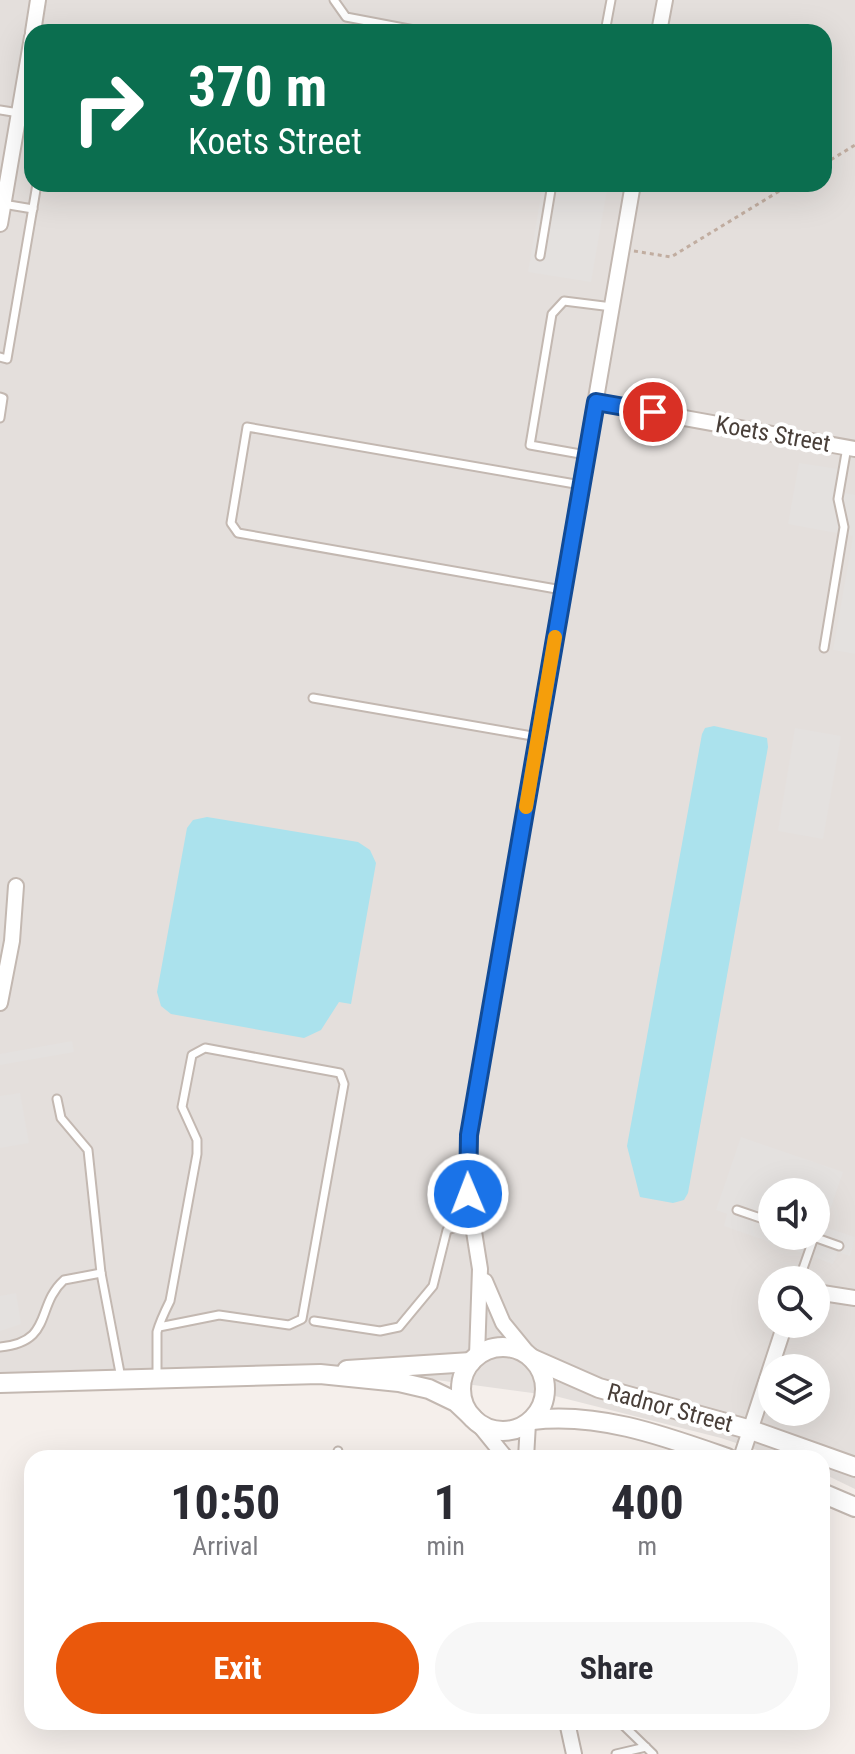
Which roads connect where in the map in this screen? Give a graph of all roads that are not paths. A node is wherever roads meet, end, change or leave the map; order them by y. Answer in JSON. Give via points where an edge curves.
{"nodes":[{"id":1,"x":38,"y":0,"type":"edge"},
{"id":2,"x":334,"y":0,"type":"edge"},
{"id":3,"x":611,"y":0,"type":"edge"},
{"id":4,"x":665,"y":0,"type":"edge"},
{"id":5,"x":34,"y":24,"type":"edge"},
{"id":6,"x":383,"y":24,"type":"edge"},
{"id":7,"x":606,"y":24,"type":"edge"},
{"id":8,"x":660,"y":24,"type":"edge"},
{"id":9,"x":24,"y":84,"type":"edge"},
{"id":10,"x":0,"y":110,"type":"edge"},
{"id":11,"x":19,"y":113,"type":"junction"},
{"id":12,"x":4,"y":180,"type":"edge"},
{"id":13,"x":36,"y":192,"type":"edge"},
{"id":14,"x":551,"y":192,"type":"edge"},
{"id":15,"x":632,"y":192,"type":"edge"},
{"id":16,"x":3,"y":204,"type":"junction"},
{"id":17,"x":33,"y":209,"type":"junction"},
{"id":18,"x":0,"y":224,"type":"edge"},
{"id":19,"x":540,"y":256,"type":"dead end"},
{"id":20,"x":612,"y":307,"type":"junction"},
{"id":21,"x":0,"y":357,"type":"edge"},
{"id":22,"x":0,"y":397,"type":"edge"},
{"id":23,"x":596,"y":402,"type":"junction"},
{"id":24,"x":0,"y":418,"type":"edge"},
{"id":25,"x":851,"y":448,"type":"edge"},
{"id":26,"x":586,"y":455,"type":"junction"},
{"id":27,"x":581,"y":485,"type":"junction"},
{"id":28,"x":563,"y":590,"type":"junction"},
{"id":29,"x":824,"y":648,"type":"dead end"},
{"id":30,"x":313,"y":698,"type":"dead end"},
{"id":31,"x":538,"y":737,"type":"junction"},
{"id":32,"x":16,"y":886,"type":"dead end"},
{"id":33,"x":0,"y":1003,"type":"edge"},
{"id":34,"x":57,"y":1099,"type":"dead end"},
{"id":35,"x":737,"y":1210,"type":"dead end"},
{"id":36,"x":758,"y":1217,"type":"edge"},
{"id":37,"x":472,"y":1222,"type":"junction"},
{"id":38,"x":830,"y":1243,"type":"edge"},
{"id":39,"x":839,"y":1246,"type":"dead end"},
{"id":40,"x":480,"y":1269,"type":"junction"},
{"id":41,"x":101,"y":1273,"type":"junction"},
{"id":42,"x":830,"y":1294,"type":"edge"},
{"id":43,"x":855,"y":1298,"type":"edge"},
{"id":44,"x":314,"y":1321,"type":"dead end"},
{"id":45,"x":159,"y":1327,"type":"junction"},
{"id":46,"x":781,"y":1338,"type":"edge"},
{"id":47,"x":0,"y":1347,"type":"edge"},
{"id":48,"x":532,"y":1357,"type":"junction"},
{"id":49,"x":474,"y":1359,"type":"junction"},
{"id":50,"x":320,"y":1374,"type":"junction"},
{"id":51,"x":157,"y":1376,"type":"junction"},
{"id":52,"x":121,"y":1378,"type":"junction"},
{"id":53,"x":0,"y":1383,"type":"edge"},
{"id":54,"x":474,"y":1419,"type":"junction"},
{"id":55,"x":530,"y":1422,"type":"junction"},
{"id":56,"x":751,"y":1430,"type":"junction"},
{"id":57,"x":499,"y":1450,"type":"edge"},
{"id":58,"x":527,"y":1450,"type":"edge"},
{"id":59,"x":699,"y":1450,"type":"edge"},
{"id":60,"x":744,"y":1450,"type":"edge"},
{"id":61,"x":807,"y":1450,"type":"edge"},
{"id":62,"x":830,"y":1458,"type":"edge"},
{"id":63,"x":855,"y":1467,"type":"edge"},
{"id":64,"x":830,"y":1496,"type":"edge"},
{"id":65,"x":855,"y":1507,"type":"edge"},
{"id":66,"x":569,"y":1730,"type":"edge"},
{"id":67,"x":628,"y":1730,"type":"edge"},
{"id":68,"x":646,"y":1747,"type":"junction"},
{"id":69,"x":574,"y":1754,"type":"edge"},
{"id":70,"x":616,"y":1754,"type":"edge"},
{"id":71,"x":653,"y":1754,"type":"edge"}],
"edges":[{"from":1,"to":5,"type":"street"},
{"from":2,"to":6,"type":"lane","via":[[346,17]]},
{"from":3,"to":7,"type":"lane"},
{"from":4,"to":8,"type":"street"},
{"from":9,"to":11,"type":"street"},
{"from":10,"to":11,"type":"lane"},
{"from":11,"to":12,"type":"street"},
{"from":12,"to":16,"type":"street"},
{"from":13,"to":17,"type":"lane"},
{"from":14,"to":19,"type":"lane"},
{"from":15,"to":20,"type":"street"},
{"from":16,"to":17,"type":"lane"},
{"from":16,"to":18,"type":"street"},
{"from":17,"to":21,"type":"lane","via":[[7,359]]},
{"from":20,"to":23,"type":"street"},
{"from":20,"to":26,"type":"lane","via":[[564,301],[552,314],[530,445]]},
{"from":22,"to":24,"type":"lane"},
{"from":23,"to":25,"type":"street","name":"Koets Street"},
{"from":23,"to":26,"type":"street"},
{"from":25,"to":29,"type":"lane","via":[[838,503],[844,527]]},
{"from":26,"to":27,"type":"street"},
{"from":27,"to":28,"type":"street"},
{"from":27,"to":28,"type":"lane","via":[[247,427],[231,523],[238,533]]},
{"from":28,"to":31,"type":"street"},
{"from":30,"to":31,"type":"lane"},
{"from":31,"to":37,"type":"street","via":[[469,1135]]},
{"from":32,"to":33,"type":"street"},
{"from":34,"to":41,"type":"lane","via":[[61,1118],[88,1150]]},
{"from":35,"to":36,"type":"lane"},
{"from":37,"to":40,"type":"street"},
{"from":37,"to":44,"type":"lane","via":[[447,1230],[433,1286],[399,1327],[380,1331]]},
{"from":38,"to":39,"type":"lane"},
{"from":40,"to":48,"type":"street","via":[[503,1323]]},
{"from":40,"to":49,"type":"street"},
{"from":41,"to":47,"type":"lane","via":[[64,1280],[37,1332],[19,1344]]},
{"from":41,"to":52,"type":"lane"},
{"from":42,"to":43,"type":"street"},
{"from":45,"to":45,"type":"lane","via":[[219,1315],[289,1325],[302,1319],[344,1084],[340,1073],[205,1048],[192,1055],[182,1107],[197,1140],[197,1154],[170,1301]]},
{"from":45,"to":51,"type":"lane"},
{"from":46,"to":56,"type":"street"},
{"from":48,"to":49,"type":"street","via":[[501,1347]]},
{"from":48,"to":55,"type":"street","via":[[546,1390]]},
{"from":48,"to":56,"type":"street","name":"Radnor Street","via":[[599,1388]]},
{"from":49,"to":50,"type":"street"},
{"from":49,"to":54,"type":"street","via":[[461,1390]]},
{"from":50,"to":51,"type":"street"},
{"from":50,"to":54,"type":"street","via":[[421,1387],[447,1396]]},
{"from":51,"to":52,"type":"street"},
{"from":52,"to":53,"type":"street"},
{"from":54,"to":55,"type":"street","via":[[502,1431]]},
{"from":54,"to":57,"type":"street"},
{"from":55,"to":58,"type":"street"},
{"from":55,"to":59,"type":"street","name":"Radnor Street","via":[[590,1419]]},
{"from":56,"to":60,"type":"street"},
{"from":56,"to":61,"type":"street","name":"Radnor Street"},
{"from":62,"to":63,"type":"street","name":"Radnor Street"},
{"from":64,"to":65,"type":"street"},
{"from":66,"to":69,"type":"street"},
{"from":67,"to":68,"type":"lane"},
{"from":68,"to":70,"type":"lane"},
{"from":68,"to":71,"type":"lane"}]}
